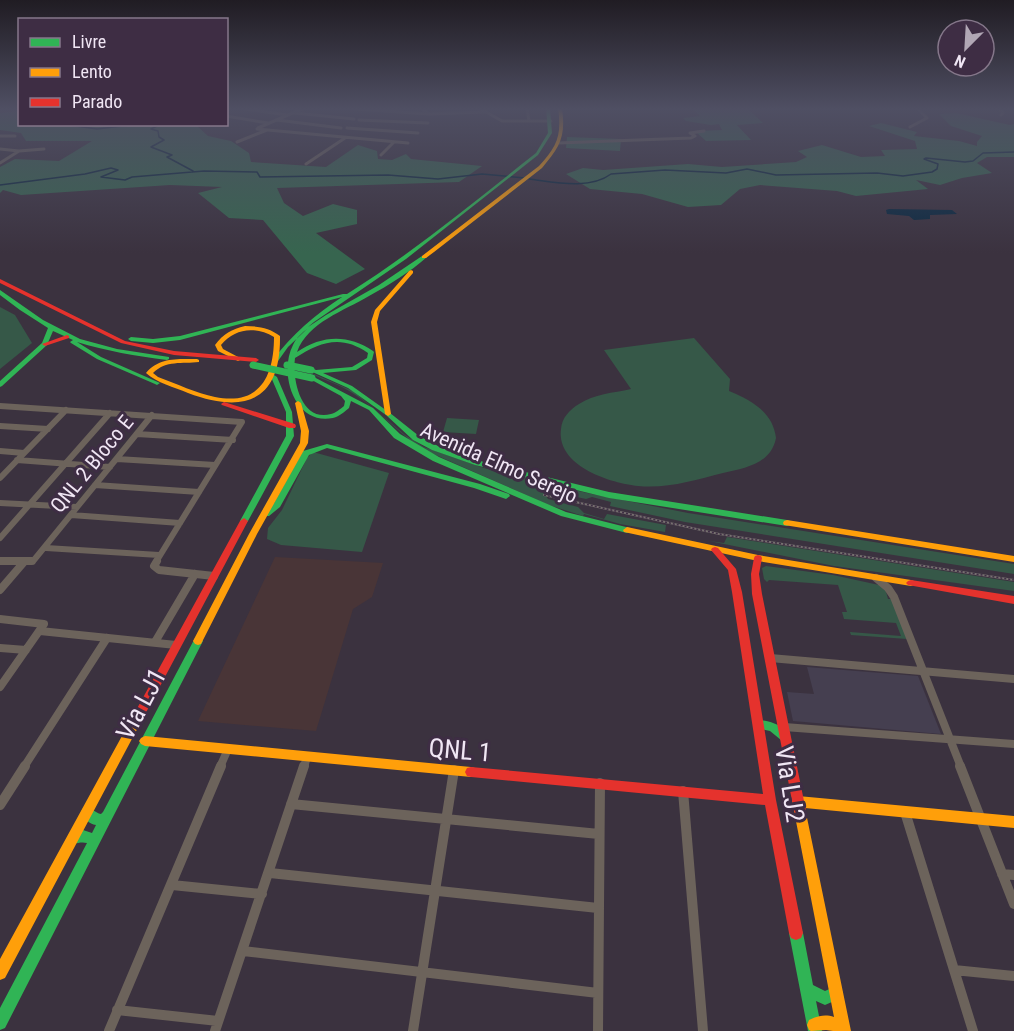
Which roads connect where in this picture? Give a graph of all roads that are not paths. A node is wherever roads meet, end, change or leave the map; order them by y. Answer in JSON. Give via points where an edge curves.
{"nodes":[{"id":1,"x":318,"y":156,"type":"edge"},
{"id":2,"x":533,"y":156,"type":"edge"},
{"id":3,"x":549,"y":156,"type":"edge"},
{"id":4,"x":306,"y":164,"type":"dead end"},
{"id":5,"x":430,"y":238,"type":"junction"},
{"id":6,"x":440,"y":244,"type":"junction"},
{"id":7,"x":422,"y":245,"type":"junction"},
{"id":8,"x":419,"y":263,"type":"junction"},
{"id":9,"x":0,"y":281,"type":"edge"},
{"id":10,"x":359,"y":290,"type":"junction"},
{"id":11,"x":0,"y":292,"type":"edge"},
{"id":12,"x":0,"y":299,"type":"edge"},
{"id":13,"x":52,"y":308,"type":"junction"},
{"id":14,"x":30,"y":315,"type":"junction"},
{"id":15,"x":51,"y":329,"type":"junction"},
{"id":16,"x":108,"y":336,"type":"junction"},
{"id":17,"x":68,"y":338,"type":"junction"},
{"id":18,"x":45,"y":344,"type":"junction"},
{"id":19,"x":291,"y":358,"type":"junction"},
{"id":20,"x":238,"y":359,"type":"junction"},
{"id":21,"x":276,"y":360,"type":"junction"},
{"id":22,"x":197,"y":361,"type":"junction"},
{"id":23,"x":255,"y":363,"type":"junction"},
{"id":24,"x":312,"y":373,"type":"junction"},
{"id":25,"x":274,"y":377,"type":"junction"},
{"id":26,"x":0,"y":385,"type":"edge"},
{"id":27,"x":339,"y":389,"type":"junction"},
{"id":28,"x":298,"y":403,"type":"junction"},
{"id":29,"x":0,"y":406,"type":"edge"},
{"id":30,"x":66,"y":410,"type":"junction"},
{"id":31,"x":110,"y":413,"type":"junction"},
{"id":32,"x":388,"y":414,"type":"junction"},
{"id":33,"x":152,"y":415,"type":"junction"},
{"id":34,"x":0,"y":426,"type":"edge"},
{"id":35,"x":292,"y":426,"type":"junction"},
{"id":36,"x":48,"y":429,"type":"junction"},
{"id":37,"x":137,"y":434,"type":"junction"},
{"id":38,"x":233,"y":440,"type":"junction"},
{"id":39,"x":0,"y":451,"type":"edge"},
{"id":40,"x":24,"y":453,"type":"junction"},
{"id":41,"x":117,"y":459,"type":"junction"},
{"id":42,"x":17,"y":460,"type":"junction"},
{"id":43,"x":65,"y":463,"type":"junction"},
{"id":44,"x":216,"y":465,"type":"junction"},
{"id":45,"x":110,"y":466,"type":"junction"},
{"id":46,"x":0,"y":478,"type":"edge"},
{"id":47,"x":95,"y":485,"type":"junction"},
{"id":48,"x":265,"y":485,"type":"junction"},
{"id":49,"x":281,"y":485,"type":"junction"},
{"id":50,"x":199,"y":492,"type":"junction"},
{"id":51,"x":0,"y":503,"type":"edge"},
{"id":52,"x":28,"y":505,"type":"junction"},
{"id":53,"x":77,"y":507,"type":"junction"},
{"id":54,"x":564,"y":514,"type":"junction"},
{"id":55,"x":71,"y":515,"type":"junction"},
{"id":56,"x":248,"y":517,"type":"junction"},
{"id":57,"x":263,"y":517,"type":"junction"},
{"id":58,"x":180,"y":523,"type":"junction"},
{"id":59,"x":0,"y":538,"type":"edge"},
{"id":60,"x":46,"y":548,"type":"junction"},
{"id":61,"x":715,"y":550,"type":"junction"},
{"id":62,"x":159,"y":555,"type":"junction"},
{"id":63,"x":758,"y":558,"type":"junction"},
{"id":64,"x":1014,"y":559,"type":"edge"},
{"id":65,"x":0,"y":561,"type":"edge"},
{"id":66,"x":26,"y":562,"type":"junction"},
{"id":67,"x":195,"y":574,"type":"junction"},
{"id":68,"x":214,"y":576,"type":"junction"},
{"id":69,"x":873,"y":577,"type":"junction"},
{"id":70,"x":896,"y":580,"type":"junction"},
{"id":71,"x":0,"y":590,"type":"edge"},
{"id":72,"x":972,"y":593,"type":"junction"},
{"id":73,"x":1014,"y":594,"type":"edge"},
{"id":74,"x":894,"y":597,"type":"junction"},
{"id":75,"x":1014,"y":600,"type":"edge"},
{"id":76,"x":0,"y":619,"type":"edge"},
{"id":77,"x":40,"y":631,"type":"junction"},
{"id":78,"x":107,"y":638,"type":"junction"},
{"id":79,"x":155,"y":642,"type":"junction"},
{"id":80,"x":176,"y":645,"type":"junction"},
{"id":81,"x":0,"y":648,"type":"edge"},
{"id":82,"x":26,"y":650,"type":"junction"},
{"id":83,"x":770,"y":658,"type":"junction"},
{"id":84,"x":923,"y":672,"type":"junction"},
{"id":85,"x":1014,"y":679,"type":"edge"},
{"id":86,"x":0,"y":687,"type":"edge"},
{"id":87,"x":760,"y":725,"type":"junction"},
{"id":88,"x":784,"y":727,"type":"junction"},
{"id":89,"x":786,"y":737,"type":"junction"},
{"id":90,"x":948,"y":738,"type":"junction"},
{"id":91,"x":146,"y":741,"type":"junction"},
{"id":92,"x":1014,"y":744,"type":"edge"},
{"id":93,"x":228,"y":749,"type":"junction"},
{"id":94,"x":307,"y":757,"type":"junction"},
{"id":95,"x":454,"y":770,"type":"junction"},
{"id":96,"x":600,"y":783,"type":"junction"},
{"id":97,"x":683,"y":791,"type":"junction"},
{"id":98,"x":770,"y":800,"type":"junction"},
{"id":99,"x":798,"y":802,"type":"junction"},
{"id":100,"x":291,"y":804,"type":"junction"},
{"id":101,"x":0,"y":805,"type":"edge"},
{"id":102,"x":87,"y":812,"type":"junction"},
{"id":103,"x":905,"y":812,"type":"junction"},
{"id":104,"x":106,"y":817,"type":"junction"},
{"id":105,"x":980,"y":818,"type":"junction"},
{"id":106,"x":447,"y":819,"type":"junction"},
{"id":107,"x":1014,"y":822,"type":"edge"},
{"id":108,"x":598,"y":834,"type":"junction"},
{"id":109,"x":73,"y":838,"type":"junction"},
{"id":110,"x":93,"y":843,"type":"junction"},
{"id":111,"x":270,"y":873,"type":"junction"},
{"id":112,"x":1002,"y":874,"type":"junction"},
{"id":113,"x":1014,"y":875,"type":"edge"},
{"id":114,"x":172,"y":885,"type":"junction"},
{"id":115,"x":436,"y":891,"type":"junction"},
{"id":116,"x":262,"y":894,"type":"junction"},
{"id":117,"x":1014,"y":904,"type":"edge"},
{"id":118,"x":598,"y":908,"type":"junction"},
{"id":119,"x":243,"y":951,"type":"junction"},
{"id":120,"x":1,"y":968,"type":"edge"},
{"id":121,"x":954,"y":970,"type":"junction"},
{"id":122,"x":422,"y":972,"type":"junction"},
{"id":123,"x":1014,"y":976,"type":"edge"},
{"id":124,"x":808,"y":990,"type":"junction"},
{"id":125,"x":598,"y":993,"type":"junction"},
{"id":126,"x":836,"y":993,"type":"junction"},
{"id":127,"x":117,"y":1010,"type":"junction"},
{"id":128,"x":0,"y":1023,"type":"edge"},
{"id":129,"x":216,"y":1026,"type":"edge"},
{"id":130,"x":814,"y":1028,"type":"edge"},
{"id":131,"x":109,"y":1031,"type":"edge"},
{"id":132,"x":413,"y":1031,"type":"edge"},
{"id":133,"x":598,"y":1031,"type":"edge"},
{"id":134,"x":703,"y":1031,"type":"edge"},
{"id":135,"x":844,"y":1031,"type":"edge"},
{"id":136,"x":973,"y":1031,"type":"edge"}],
"edges":[{"from":1,"to":4,"type":"street"},
{"from":2,"to":5,"type":"main road"},
{"from":3,"to":6,"type":"main road"},
{"from":5,"to":6,"type":"main road"},
{"from":5,"to":7,"type":"main road"},
{"from":6,"to":7,"type":"main road"},
{"from":6,"to":8,"type":"main road"},
{"from":7,"to":10,"type":"main road"},
{"from":8,"to":19,"type":"main road","via":[[310,329]]},
{"from":8,"to":32,"type":"main road","via":[[377,311],[374,322]]},
{"from":9,"to":13,"type":"main road","name":"Avenida Elmo Serejo"},
{"from":10,"to":16,"type":"main road","via":[[180,338],[153,341]]},
{"from":10,"to":21,"type":"main road","via":[[304,326]]},
{"from":11,"to":14,"type":"main road","name":"Avenida Elmo Serejo"},
{"from":12,"to":14,"type":"main road"},
{"from":13,"to":14,"type":"main road","via":[[49,315]]},
{"from":13,"to":16,"type":"main road","name":"Avenida Elmo Serejo"},
{"from":14,"to":15,"type":"main road","name":"Avenida Elmo Serejo"},
{"from":15,"to":17,"type":"main road","name":"Avenida Elmo Serejo"},
{"from":15,"to":18,"type":"main road"},
{"from":16,"to":20,"type":"main road","name":"Avenida Elmo Serejo","via":[[155,350]]},
{"from":17,"to":18,"type":"main road"},
{"from":17,"to":22,"type":"main road","name":"Avenida Elmo Serejo","via":[[131,353]]},
{"from":17,"to":35,"type":"main road","via":[[82,350],[143,378]]},
{"from":18,"to":26,"type":"main road"},
{"from":19,"to":24,"type":"main road","via":[[304,347],[325,340],[358,342],[371,352],[370,359],[354,369]]},
{"from":19,"to":28,"type":"main road","name":"Via LJ1","via":[[291,386]]},
{"from":20,"to":21,"type":"main road","via":[[220,350],[219,342],[234,332],[258,328],[277,336]]},
{"from":20,"to":23,"type":"main road","name":"Avenida Elmo Serejo"},
{"from":21,"to":25,"type":"main road"},
{"from":22,"to":23,"type":"main road","name":"Avenida Elmo Serejo"},
{"from":22,"to":25,"type":"main road","via":[[159,363],[149,373],[225,401],[255,396]]},
{"from":23,"to":24,"type":"main road","name":"Avenida Elmo Serejo","bridge":true},
{"from":24,"to":27,"type":"main road","name":"Avenida Elmo Serejo"},
{"from":24,"to":32,"type":"main road","name":"Avenida Elmo Serejo","via":[[350,387]]},
{"from":25,"to":35,"type":"main road"},
{"from":27,"to":28,"type":"main road","via":[[348,401],[346,407],[331,416],[317,415]]},
{"from":27,"to":54,"type":"main road","name":"Avenida Elmo Serejo","via":[[371,409],[415,448]]},
{"from":28,"to":49,"type":"main road","name":"Via LJ1","via":[[304,442]]},
{"from":29,"to":30,"type":"street","name":"QNL 2 Bloco E"},
{"from":30,"to":31,"type":"street","name":"QNL 2 Bloco E"},
{"from":30,"to":36,"type":"street"},
{"from":31,"to":33,"type":"street","name":"QNL 2 Bloco E"},
{"from":31,"to":43,"type":"street","name":"QNL 2 Bloco E"},
{"from":32,"to":64,"type":"main road","name":"Avenida Elmo Serejo","via":[[416,438],[435,448],[539,479],[717,514]]},
{"from":33,"to":37,"type":"street","name":"QNL 2 Bloco E"},
{"from":33,"to":38,"type":"street","via":[[240,421]]},
{"from":34,"to":36,"type":"street"},
{"from":35,"to":48,"type":"main road","name":"Via LJ1"},
{"from":36,"to":40,"type":"street"},
{"from":37,"to":38,"type":"street"},
{"from":37,"to":41,"type":"street","name":"QNL 2 Bloco E"},
{"from":38,"to":44,"type":"street"},
{"from":39,"to":40,"type":"street"},
{"from":40,"to":42,"type":"street"},
{"from":41,"to":44,"type":"street"},
{"from":41,"to":45,"type":"street","name":"QNL 2 Bloco E"},
{"from":42,"to":43,"type":"street"},
{"from":42,"to":46,"type":"street"},
{"from":43,"to":45,"type":"street"},
{"from":43,"to":52,"type":"street","name":"QNL 2 Bloco E"},
{"from":44,"to":50,"type":"street"},
{"from":45,"to":47,"type":"street","name":"QNL 2 Bloco E"},
{"from":47,"to":50,"type":"street"},
{"from":47,"to":53,"type":"street","name":"QNL 2 Bloco E"},
{"from":48,"to":49,"type":"main road"},
{"from":48,"to":56,"type":"main road","name":"Via LJ1"},
{"from":49,"to":57,"type":"main road","name":"Via LJ1"},
{"from":50,"to":58,"type":"street"},
{"from":51,"to":52,"type":"street"},
{"from":52,"to":53,"type":"street"},
{"from":52,"to":59,"type":"street","name":"QNL 2 Bloco E"},
{"from":53,"to":55,"type":"street","name":"QNL 2 Bloco E"},
{"from":54,"to":57,"type":"main road","via":[[327,446],[306,453],[277,505]]},
{"from":54,"to":61,"type":"main road","name":"Avenida Elmo Serejo"},
{"from":55,"to":58,"type":"street"},
{"from":55,"to":60,"type":"street","name":"QNL 2 Bloco E"},
{"from":56,"to":57,"type":"main road"},
{"from":56,"to":68,"type":"main road","name":"Via LJ1"},
{"from":57,"to":91,"type":"main road","name":"Via LJ1"},
{"from":58,"to":62,"type":"street"},
{"from":60,"to":62,"type":"street"},
{"from":60,"to":66,"type":"street","name":"QNL 2 Bloco E"},
{"from":61,"to":63,"type":"main road","name":"Avenida Elmo Serejo"},
{"from":61,"to":87,"type":"main road","name":"Via LJ2","via":[[732,569]]},
{"from":62,"to":67,"type":"street","via":[[154,566],[159,570]]},
{"from":63,"to":69,"type":"main road","name":"Avenida Elmo Serejo"},
{"from":63,"to":83,"type":"main road","name":"Via LJ2","via":[[757,594]]},
{"from":65,"to":66,"type":"street"},
{"from":66,"to":71,"type":"street","name":"QNL 2 Bloco E"},
{"from":67,"to":68,"type":"street"},
{"from":67,"to":79,"type":"street"},
{"from":68,"to":80,"type":"main road","name":"Via LJ1"},
{"from":69,"to":70,"type":"main road","name":"Avenida Elmo Serejo"},
{"from":69,"to":74,"type":"street"},
{"from":70,"to":72,"type":"main road","name":"Avenida Elmo Serejo"},
{"from":70,"to":74,"type":"street"},
{"from":72,"to":73,"type":"main road"},
{"from":72,"to":75,"type":"main road","name":"Avenida Elmo Serejo"},
{"from":74,"to":84,"type":"street"},
{"from":76,"to":77,"type":"street","via":[[39,622],[44,624]]},
{"from":77,"to":78,"type":"street"},
{"from":77,"to":82,"type":"street"},
{"from":78,"to":79,"type":"street"},
{"from":78,"to":101,"type":"street"},
{"from":79,"to":80,"type":"street"},
{"from":80,"to":102,"type":"main road","name":"Via LJ1"},
{"from":81,"to":82,"type":"street"},
{"from":82,"to":86,"type":"street"},
{"from":83,"to":84,"type":"street"},
{"from":83,"to":88,"type":"main road","name":"Via LJ2"},
{"from":84,"to":85,"type":"street"},
{"from":84,"to":90,"type":"street"},
{"from":87,"to":89,"type":"main road","via":[[773,727]]},
{"from":87,"to":98,"type":"main road","name":"Via LJ2"},
{"from":88,"to":89,"type":"main road","name":"Via LJ2"},
{"from":88,"to":90,"type":"street"},
{"from":89,"to":99,"type":"main road","name":"Via LJ2"},
{"from":90,"to":92,"type":"street"},
{"from":90,"to":105,"type":"street"},
{"from":91,"to":93,"type":"main road","name":"QNL 1"},
{"from":91,"to":104,"type":"main road","name":"Via LJ1"},
{"from":93,"to":94,"type":"main road","name":"QNL 1"},
{"from":93,"to":114,"type":"street"},
{"from":94,"to":95,"type":"main road","name":"QNL 1"},
{"from":94,"to":100,"type":"street"},
{"from":95,"to":96,"type":"main road","name":"QNL 1"},
{"from":95,"to":106,"type":"street"},
{"from":96,"to":97,"type":"main road","name":"QNL 1"},
{"from":96,"to":108,"type":"street"},
{"from":97,"to":98,"type":"main road","name":"QNL 1"},
{"from":97,"to":134,"type":"street"},
{"from":98,"to":124,"type":"main road","name":"Via LJ2"},
{"from":99,"to":103,"type":"main road"},
{"from":99,"to":126,"type":"main road","name":"Via LJ2"},
{"from":100,"to":106,"type":"street"},
{"from":100,"to":111,"type":"street"},
{"from":102,"to":104,"type":"main road","via":[[94,819]]},
{"from":102,"to":109,"type":"main road","name":"Via LJ1"},
{"from":103,"to":105,"type":"main road"},
{"from":103,"to":121,"type":"street"},
{"from":104,"to":110,"type":"main road","name":"Via LJ1"},
{"from":105,"to":107,"type":"main road"},
{"from":105,"to":112,"type":"street"},
{"from":106,"to":108,"type":"street"},
{"from":106,"to":115,"type":"street"},
{"from":108,"to":118,"type":"street"},
{"from":109,"to":110,"type":"main road","via":[[87,836]]},
{"from":109,"to":120,"type":"main road","name":"Via LJ1"},
{"from":110,"to":128,"type":"main road","name":"Via LJ1"},
{"from":111,"to":115,"type":"street"},
{"from":111,"to":116,"type":"street"},
{"from":112,"to":113,"type":"street"},
{"from":112,"to":117,"type":"street"},
{"from":114,"to":116,"type":"street"},
{"from":114,"to":127,"type":"street"},
{"from":115,"to":118,"type":"street"},
{"from":115,"to":122,"type":"street"},
{"from":116,"to":119,"type":"street"},
{"from":118,"to":125,"type":"street"},
{"from":119,"to":122,"type":"street"},
{"from":119,"to":129,"type":"street"},
{"from":121,"to":123,"type":"street"},
{"from":121,"to":136,"type":"street"},
{"from":122,"to":125,"type":"street"},
{"from":122,"to":132,"type":"street"},
{"from":124,"to":126,"type":"main road","via":[[824,998]]},
{"from":124,"to":130,"type":"main road","name":"Via LJ2"},
{"from":125,"to":133,"type":"street"},
{"from":126,"to":135,"type":"main road","name":"Via LJ2"},
{"from":127,"to":129,"type":"street"},
{"from":127,"to":131,"type":"street"},
{"from":130,"to":135,"type":"main road","via":[[824,1021]]}]}
